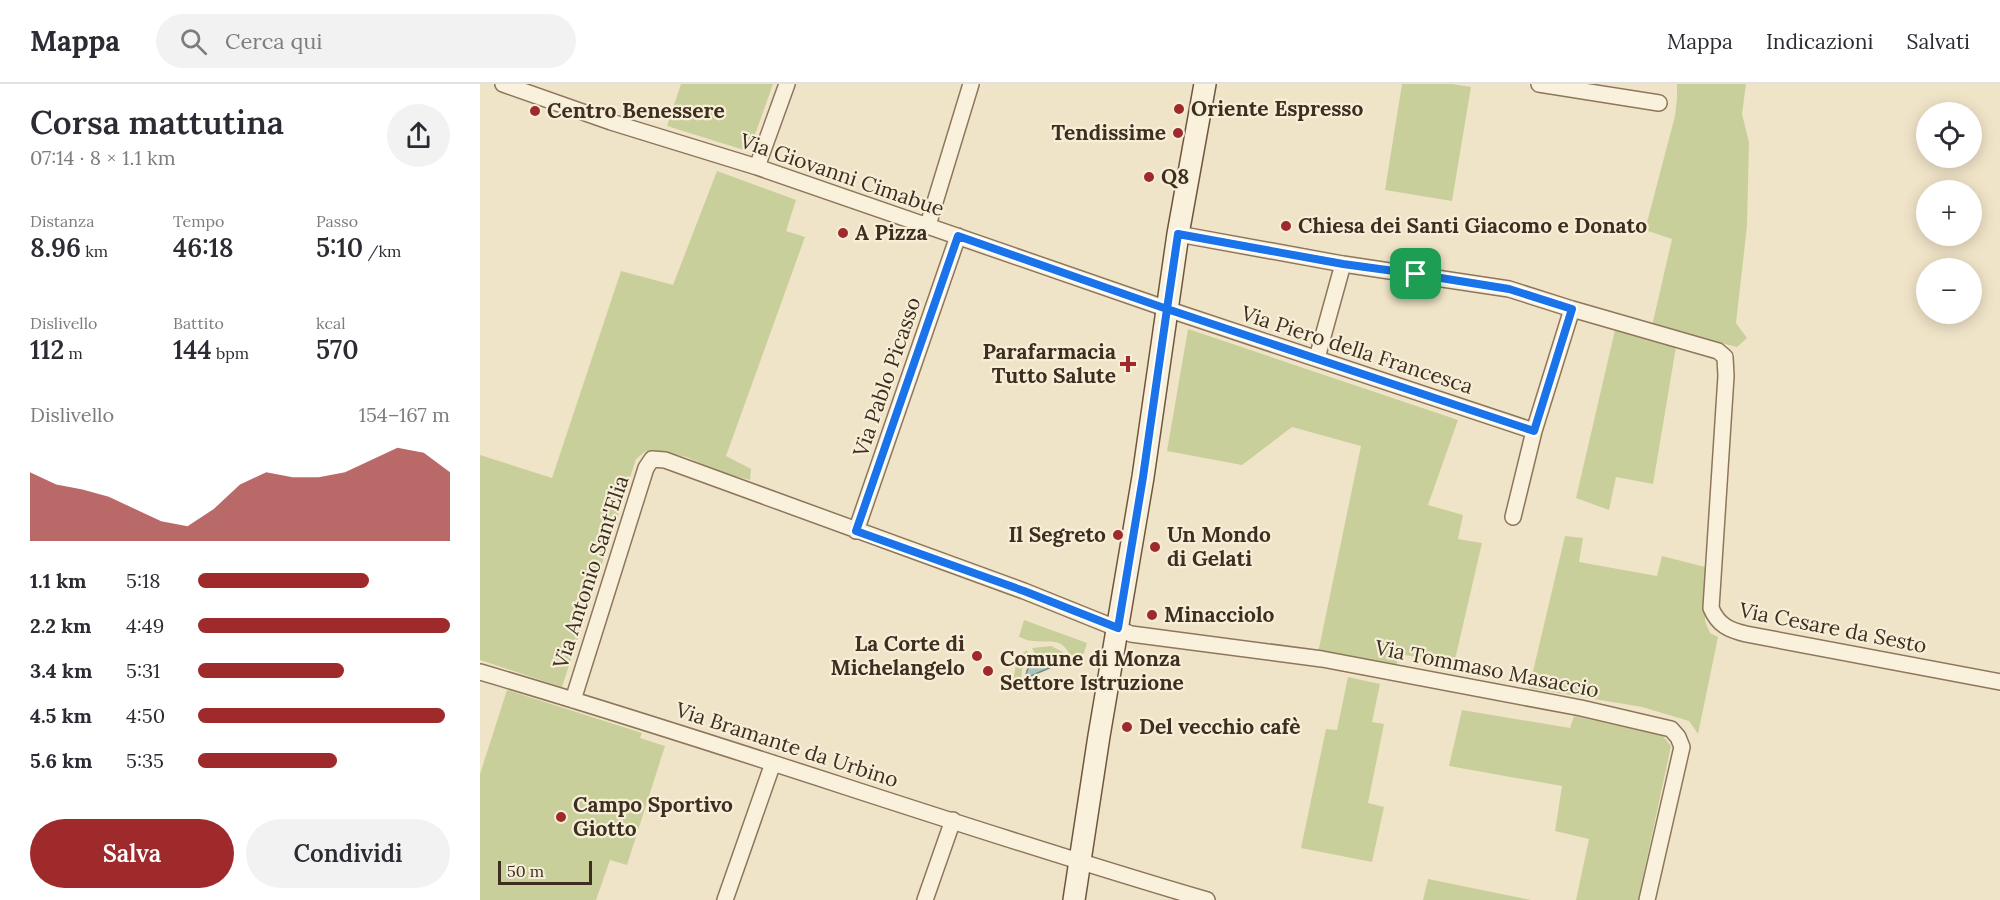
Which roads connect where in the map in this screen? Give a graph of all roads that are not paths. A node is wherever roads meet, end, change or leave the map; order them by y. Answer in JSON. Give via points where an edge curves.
{"nodes":[{"id":1,"x":503,"y":84,"type":"edge"},
{"id":2,"x":787,"y":84,"type":"edge"},
{"id":3,"x":971,"y":84,"type":"edge"},
{"id":4,"x":1205,"y":84,"type":"edge"},
{"id":5,"x":1539,"y":84,"type":"edge"},
{"id":6,"x":1659,"y":103,"type":"dead end"},
{"id":7,"x":757,"y":167,"type":"junction"},
{"id":8,"x":928,"y":225,"type":"junction"},
{"id":9,"x":1178,"y":234,"type":"junction"},
{"id":10,"x":958,"y":236,"type":"junction"},
{"id":11,"x":1343,"y":264,"type":"junction"},
{"id":12,"x":1167,"y":309,"type":"junction"},
{"id":13,"x":1572,"y":309,"type":"junction"},
{"id":14,"x":1317,"y":358,"type":"junction"},
{"id":15,"x":1534,"y":431,"type":"junction"},
{"id":16,"x":652,"y":459,"type":"joint"},
{"id":17,"x":1514,"y":517,"type":"dead end"},
{"id":18,"x":856,"y":531,"type":"junction"},
{"id":19,"x":1118,"y":628,"type":"junction"},
{"id":20,"x":480,"y":672,"type":"edge"},
{"id":21,"x":2000,"y":682,"type":"edge"},
{"id":22,"x":573,"y":700,"type":"junction"},
{"id":23,"x":773,"y":763,"type":"junction"},
{"id":24,"x":953,"y":820,"type":"junction"},
{"id":25,"x":1080,"y":863,"type":"junction"},
{"id":26,"x":725,"y":900,"type":"edge"},
{"id":27,"x":925,"y":900,"type":"edge"},
{"id":28,"x":1074,"y":900,"type":"edge"},
{"id":29,"x":1207,"y":900,"type":"edge"},
{"id":30,"x":1647,"y":900,"type":"edge"}],
"edges":[{"from":1,"to":7,"type":"street","name":"Via Giovanni Cimabue"},
{"from":2,"to":7,"type":"street"},
{"from":3,"to":8,"type":"street"},
{"from":4,"to":9,"type":"street"},
{"from":5,"to":6,"type":"street"},
{"from":7,"to":8,"type":"street","name":"Via Giovanni Cimabue"},
{"from":8,"to":10,"type":"street","name":"Via Giovanni Cimabue"},
{"from":9,"to":11,"type":"street"},
{"from":9,"to":12,"type":"street"},
{"from":10,"to":12,"type":"street","name":"Via Giovanni Cimabue"},
{"from":10,"to":18,"type":"street","name":"Via Pablo Picasso"},
{"from":11,"to":13,"type":"street","via":[[1509,289]]},
{"from":11,"to":14,"type":"street"},
{"from":12,"to":14,"type":"street","name":"Via Piero della Francesca"},
{"from":12,"to":19,"type":"street"},
{"from":13,"to":15,"type":"street"},
{"from":13,"to":21,"type":"street","name":"Via Cesare da Sesto","via":[[1718,351],[1725,357],[1711,608],[1721,625],[1732,631]]},
{"from":14,"to":15,"type":"street","name":"Via Piero della Francesca"},
{"from":15,"to":17,"type":"street"},
{"from":16,"to":18,"type":"street","name":"Via Tommaso Masaccio","via":[[664,460]]},
{"from":16,"to":22,"type":"street","name":"Via Antonio Sant'Elia"},
{"from":18,"to":19,"type":"street","name":"Via Tommaso Masaccio"},
{"from":19,"to":25,"type":"street"},
{"from":19,"to":30,"type":"street","name":"Via Tommaso Masaccio","via":[[1131,634],[1322,659],[1671,729],[1682,747]]},
{"from":20,"to":22,"type":"street","name":"Via Bramante da Urbino"},
{"from":22,"to":23,"type":"street","name":"Via Bramante da Urbino"},
{"from":23,"to":24,"type":"street","name":"Via Bramante da Urbino"},
{"from":23,"to":26,"type":"street"},
{"from":24,"to":25,"type":"street","name":"Via Bramante da Urbino"},
{"from":24,"to":27,"type":"street"},
{"from":25,"to":28,"type":"street"},
{"from":25,"to":29,"type":"street","name":"Via Bramante da Urbino"}]}
